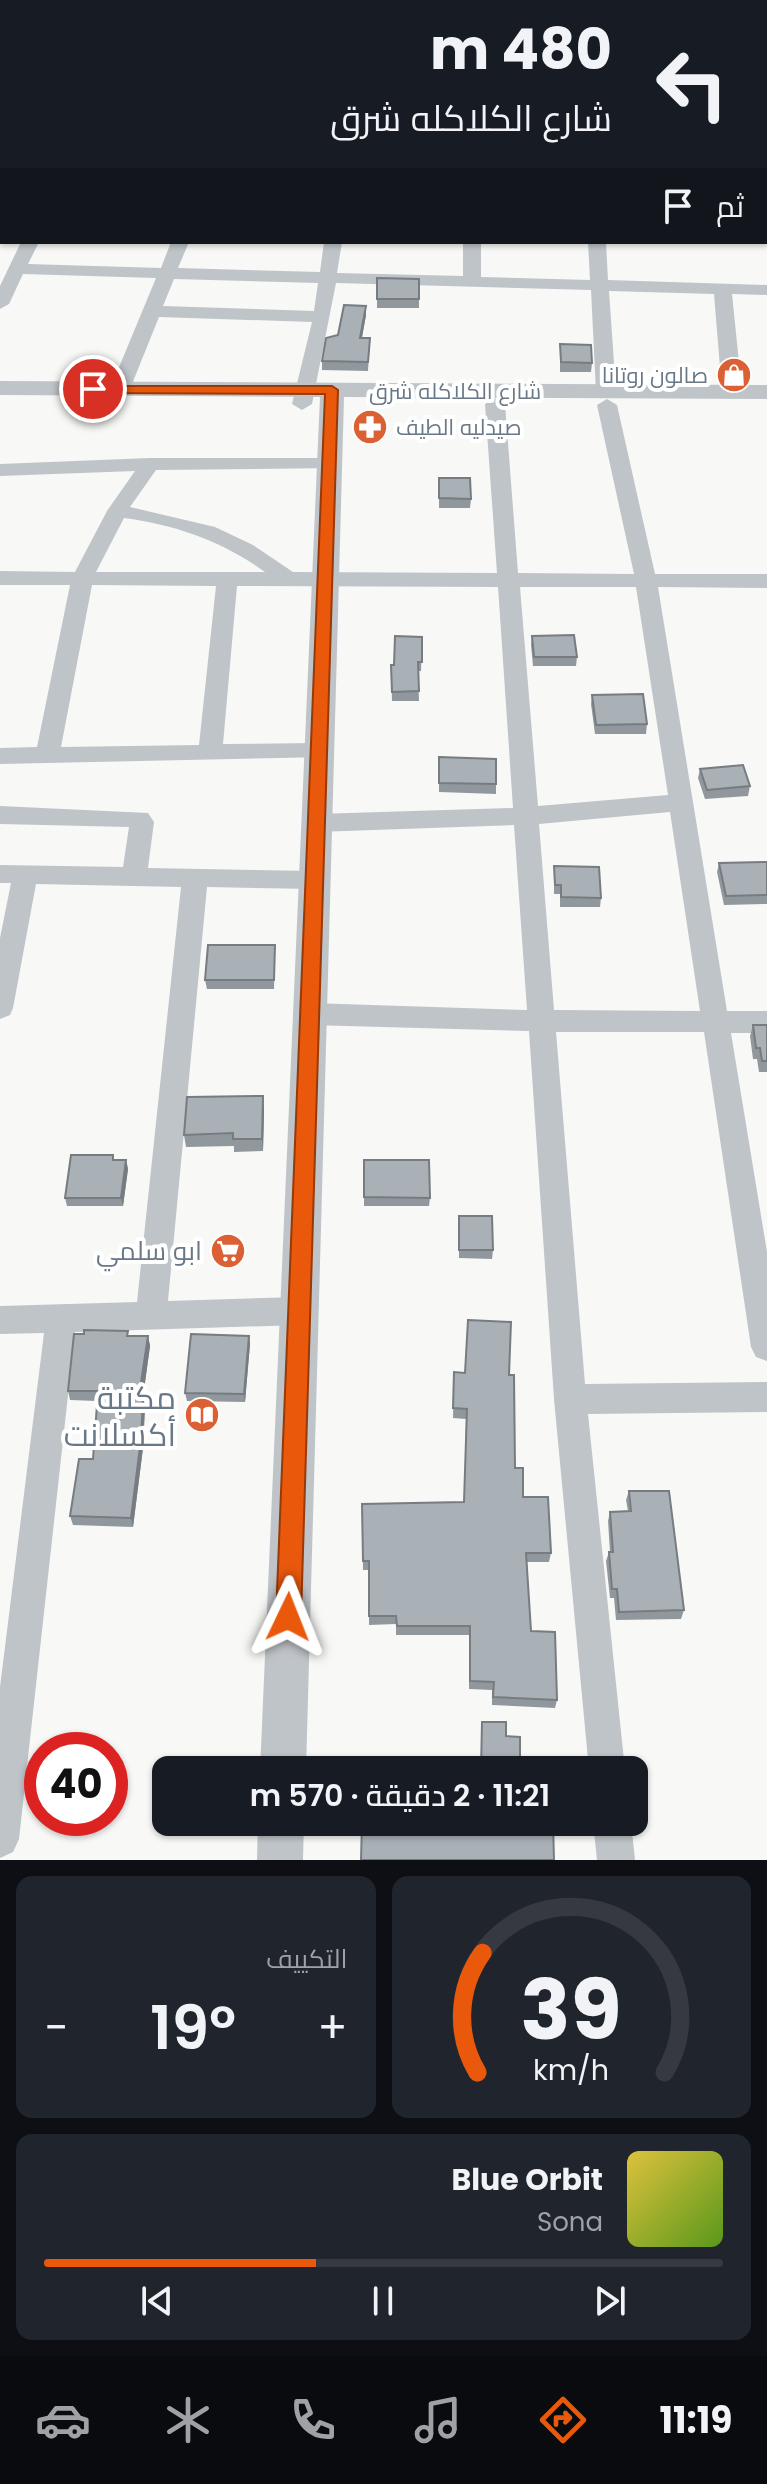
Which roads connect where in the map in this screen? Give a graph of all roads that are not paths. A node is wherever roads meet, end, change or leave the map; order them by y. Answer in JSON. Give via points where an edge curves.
{"nodes":[{"id":1,"x":29,"y":244,"type":"edge"},
{"id":2,"x":179,"y":244,"type":"edge"},
{"id":3,"x":333,"y":244,"type":"edge"},
{"id":4,"x":472,"y":244,"type":"edge"},
{"id":5,"x":597,"y":244,"type":"edge"},
{"id":6,"x":19,"y":269,"type":"junction"},
{"id":7,"x":170,"y":273,"type":"junction"},
{"id":8,"x":329,"y":277,"type":"junction"},
{"id":9,"x":472,"y":280,"type":"junction"},
{"id":10,"x":600,"y":285,"type":"junction"},
{"id":11,"x":722,"y":288,"type":"junction"},
{"id":12,"x":767,"y":290,"type":"edge"},
{"id":13,"x":0,"y":304,"type":"edge"},
{"id":14,"x":153,"y":311,"type":"junction"},
{"id":15,"x":322,"y":317,"type":"junction"},
{"id":16,"x":0,"y":388,"type":"edge"},
{"id":17,"x":120,"y":389,"type":"junction"},
{"id":18,"x":732,"y":392,"type":"junction"},
{"id":19,"x":767,"y":392,"type":"edge"},
{"id":20,"x":317,"y":397,"type":"junction"},
{"id":21,"x":606,"y":398,"type":"junction"},
{"id":22,"x":0,"y":401,"type":"edge"},
{"id":23,"x":495,"y":404,"type":"junction"},
{"id":24,"x":767,"y":405,"type":"edge"},
{"id":25,"x":150,"y":464,"type":"junction"},
{"id":26,"x":329,"y":464,"type":"junction"},
{"id":27,"x":0,"y":470,"type":"edge"},
{"id":28,"x":117,"y":511,"type":"junction"},
{"id":29,"x":0,"y":578,"type":"edge"},
{"id":30,"x":287,"y":578,"type":"junction"},
{"id":31,"x":325,"y":578,"type":"junction"},
{"id":32,"x":82,"y":579,"type":"junction"},
{"id":33,"x":227,"y":579,"type":"junction"},
{"id":34,"x":506,"y":581,"type":"junction"},
{"id":35,"x":646,"y":581,"type":"junction"},
{"id":36,"x":767,"y":581,"type":"edge"},
{"id":37,"x":319,"y":751,"type":"junction"},
{"id":38,"x":210,"y":752,"type":"junction"},
{"id":39,"x":0,"y":756,"type":"edge"},
{"id":40,"x":47,"y":756,"type":"junction"},
{"id":41,"x":680,"y":802,"type":"junction"},
{"id":42,"x":0,"y":815,"type":"edge"},
{"id":43,"x":526,"y":816,"type":"junction"},
{"id":44,"x":316,"y":823,"type":"junction"},
{"id":45,"x":13,"y":874,"type":"edge"},
{"id":46,"x":134,"y":877,"type":"junction"},
{"id":47,"x":195,"y":878,"type":"junction"},
{"id":48,"x":314,"y":880,"type":"junction"},
{"id":49,"x":6,"y":950,"type":"edge"},
{"id":50,"x":0,"y":1008,"type":"edge"},
{"id":51,"x":310,"y":1014,"type":"junction"},
{"id":52,"x":543,"y":1021,"type":"junction"},
{"id":53,"x":715,"y":1021,"type":"junction"},
{"id":54,"x":767,"y":1022,"type":"edge"},
{"id":55,"x":299,"y":1311,"type":"junction"},
{"id":56,"x":151,"y":1315,"type":"junction"},
{"id":57,"x":61,"y":1318,"type":"junction"},
{"id":58,"x":0,"y":1320,"type":"edge"},
{"id":59,"x":767,"y":1347,"type":"edge"},
{"id":60,"x":767,"y":1397,"type":"edge"},
{"id":61,"x":570,"y":1399,"type":"junction"},
{"id":62,"x":283,"y":1756,"type":"edge"},
{"id":63,"x":606,"y":1756,"type":"edge"},
{"id":64,"x":281,"y":1836,"type":"edge"},
{"id":65,"x":613,"y":1836,"type":"edge"},
{"id":66,"x":0,"y":1839,"type":"edge"},
{"id":67,"x":280,"y":1860,"type":"edge"},
{"id":68,"x":616,"y":1860,"type":"edge"}],
"edges":[{"from":1,"to":6,"type":"street"},
{"from":2,"to":7,"type":"street"},
{"from":3,"to":8,"type":"street"},
{"from":4,"to":9,"type":"street"},
{"from":5,"to":10,"type":"street"},
{"from":6,"to":7,"type":"street"},
{"from":6,"to":13,"type":"street"},
{"from":7,"to":8,"type":"street"},
{"from":7,"to":14,"type":"street"},
{"from":8,"to":9,"type":"street"},
{"from":8,"to":15,"type":"street"},
{"from":9,"to":10,"type":"street"},
{"from":10,"to":11,"type":"street"},
{"from":10,"to":21,"type":"street"},
{"from":11,"to":12,"type":"street"},
{"from":11,"to":18,"type":"street"},
{"from":14,"to":15,"type":"street"},
{"from":14,"to":17,"type":"street"},
{"from":15,"to":20,"type":"street"},
{"from":16,"to":17,"type":"street","name":"شارع الكلاكله شرق"},
{"from":17,"to":20,"type":"street","name":"شارع الكلاكله شرق"},
{"from":18,"to":19,"type":"street","name":"شارع الكلاكله شرق"},
{"from":18,"to":21,"type":"street","name":"شارع الكلاكله شرق"},
{"from":20,"to":21,"type":"street","name":"شارع الكلاكله شرق"},
{"from":20,"to":22,"type":"street","name":"شارع الكلاكله شرق"},
{"from":20,"to":23,"type":"street","name":"شارع الكلاكله شرق"},
{"from":20,"to":26,"type":"street"},
{"from":21,"to":23,"type":"street","name":"شارع الكلاكله شرق"},
{"from":21,"to":24,"type":"street","name":"شارع الكلاكله شرق"},
{"from":21,"to":35,"type":"street"},
{"from":23,"to":34,"type":"street"},
{"from":25,"to":26,"type":"street"},
{"from":25,"to":27,"type":"street"},
{"from":25,"to":28,"type":"street"},
{"from":26,"to":31,"type":"street"},
{"from":28,"to":30,"type":"street","via":[[194,524],[255,553]]},
{"from":28,"to":32,"type":"street"},
{"from":29,"to":32,"type":"street"},
{"from":30,"to":31,"type":"street"},
{"from":30,"to":33,"type":"street"},
{"from":31,"to":34,"type":"street"},
{"from":31,"to":37,"type":"street"},
{"from":32,"to":33,"type":"street"},
{"from":32,"to":40,"type":"street"},
{"from":33,"to":38,"type":"street"},
{"from":34,"to":35,"type":"street"},
{"from":34,"to":43,"type":"street"},
{"from":35,"to":36,"type":"street"},
{"from":35,"to":41,"type":"street"},
{"from":37,"to":38,"type":"street"},
{"from":37,"to":44,"type":"street"},
{"from":38,"to":40,"type":"street"},
{"from":39,"to":40,"type":"street"},
{"from":41,"to":43,"type":"street"},
{"from":41,"to":53,"type":"street"},
{"from":42,"to":46,"type":"street","via":[[139,819]]},
{"from":43,"to":44,"type":"street"},
{"from":43,"to":52,"type":"street"},
{"from":44,"to":48,"type":"street"},
{"from":45,"to":46,"type":"street"},
{"from":45,"to":49,"type":"street"},
{"from":46,"to":47,"type":"street"},
{"from":47,"to":48,"type":"street"},
{"from":47,"to":56,"type":"street"},
{"from":48,"to":51,"type":"street"},
{"from":49,"to":50,"type":"street"},
{"from":51,"to":52,"type":"street"},
{"from":51,"to":55,"type":"street"},
{"from":52,"to":53,"type":"street"},
{"from":52,"to":61,"type":"street"},
{"from":53,"to":54,"type":"street"},
{"from":53,"to":59,"type":"street"},
{"from":55,"to":56,"type":"street"},
{"from":55,"to":62,"type":"street"},
{"from":56,"to":57,"type":"street"},
{"from":57,"to":58,"type":"street"},
{"from":57,"to":66,"type":"street"},
{"from":60,"to":61,"type":"street"},
{"from":61,"to":63,"type":"street"},
{"from":64,"to":67,"type":"street"},
{"from":65,"to":68,"type":"street"}]}
